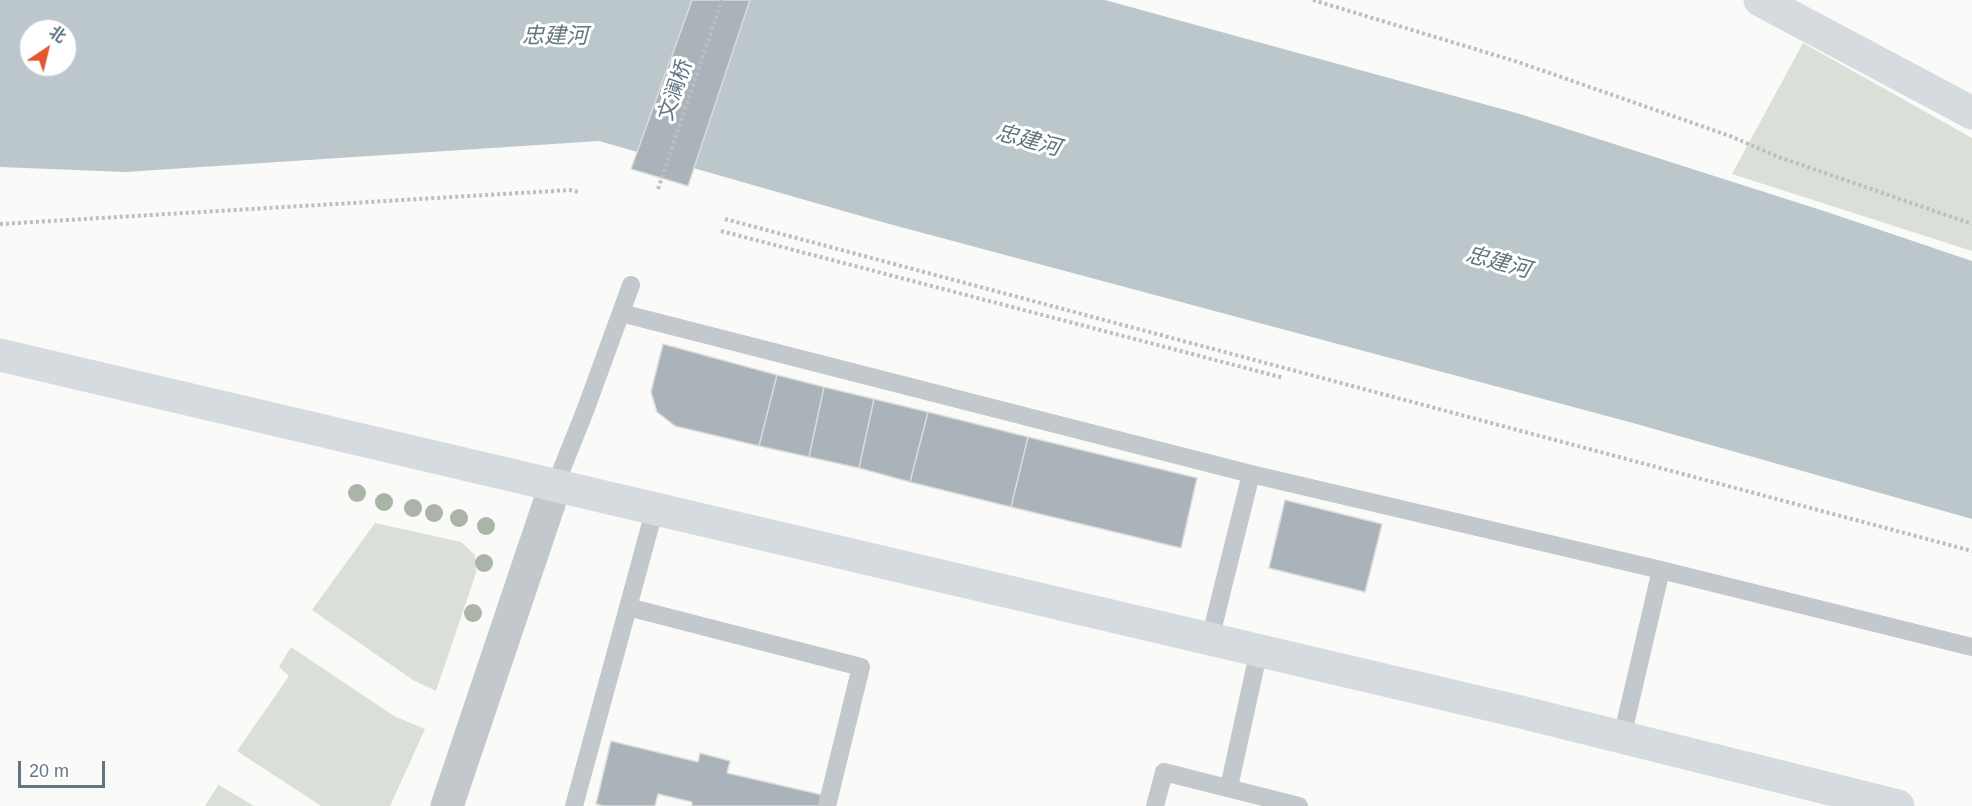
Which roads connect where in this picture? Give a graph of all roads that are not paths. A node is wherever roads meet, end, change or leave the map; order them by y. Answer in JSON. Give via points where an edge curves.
{"nodes":[{"id":1,"x":1760,"y":0,"type":"edge"},
{"id":2,"x":1972,"y":113,"type":"edge"},
{"id":3,"x":631,"y":285,"type":"dead end"},
{"id":4,"x":621,"y":313,"type":"junction"},
{"id":5,"x":0,"y":355,"type":"edge"},
{"id":6,"x":1251,"y":474,"type":"junction"},
{"id":7,"x":555,"y":486,"type":"junction"},
{"id":8,"x":654,"y":508,"type":"junction"},
{"id":9,"x":1662,"y":570,"type":"junction"},
{"id":10,"x":628,"y":607,"type":"junction"},
{"id":11,"x":1210,"y":639,"type":"junction"},
{"id":12,"x":1972,"y":647,"type":"edge"},
{"id":13,"x":1259,"y":650,"type":"junction"},
{"id":14,"x":1622,"y":737,"type":"junction"},
{"id":15,"x":1229,"y":787,"type":"junction"},
{"id":16,"x":447,"y":806,"type":"edge"},
{"id":17,"x":574,"y":806,"type":"edge"},
{"id":18,"x":827,"y":806,"type":"edge"},
{"id":19,"x":1155,"y":806,"type":"edge"},
{"id":20,"x":1299,"y":806,"type":"edge"},
{"id":21,"x":1898,"y":806,"type":"edge"}],
"edges":[{"from":1,"to":2,"type":"main road"},
{"from":3,"to":4,"type":"lane"},
{"from":4,"to":6,"type":"lane"},
{"from":4,"to":7,"type":"lane"},
{"from":5,"to":7,"type":"main road"},
{"from":6,"to":9,"type":"lane"},
{"from":6,"to":11,"type":"lane"},
{"from":7,"to":8,"type":"main road"},
{"from":7,"to":16,"type":"street"},
{"from":8,"to":10,"type":"lane"},
{"from":8,"to":11,"type":"main road"},
{"from":9,"to":12,"type":"lane"},
{"from":9,"to":14,"type":"lane"},
{"from":10,"to":17,"type":"lane"},
{"from":10,"to":18,"type":"lane","via":[[861,667]]},
{"from":11,"to":13,"type":"main road"},
{"from":13,"to":14,"type":"main road"},
{"from":13,"to":15,"type":"lane"},
{"from":14,"to":21,"type":"main road"},
{"from":15,"to":19,"type":"lane","via":[[1164,772]]},
{"from":15,"to":20,"type":"lane"}]}
